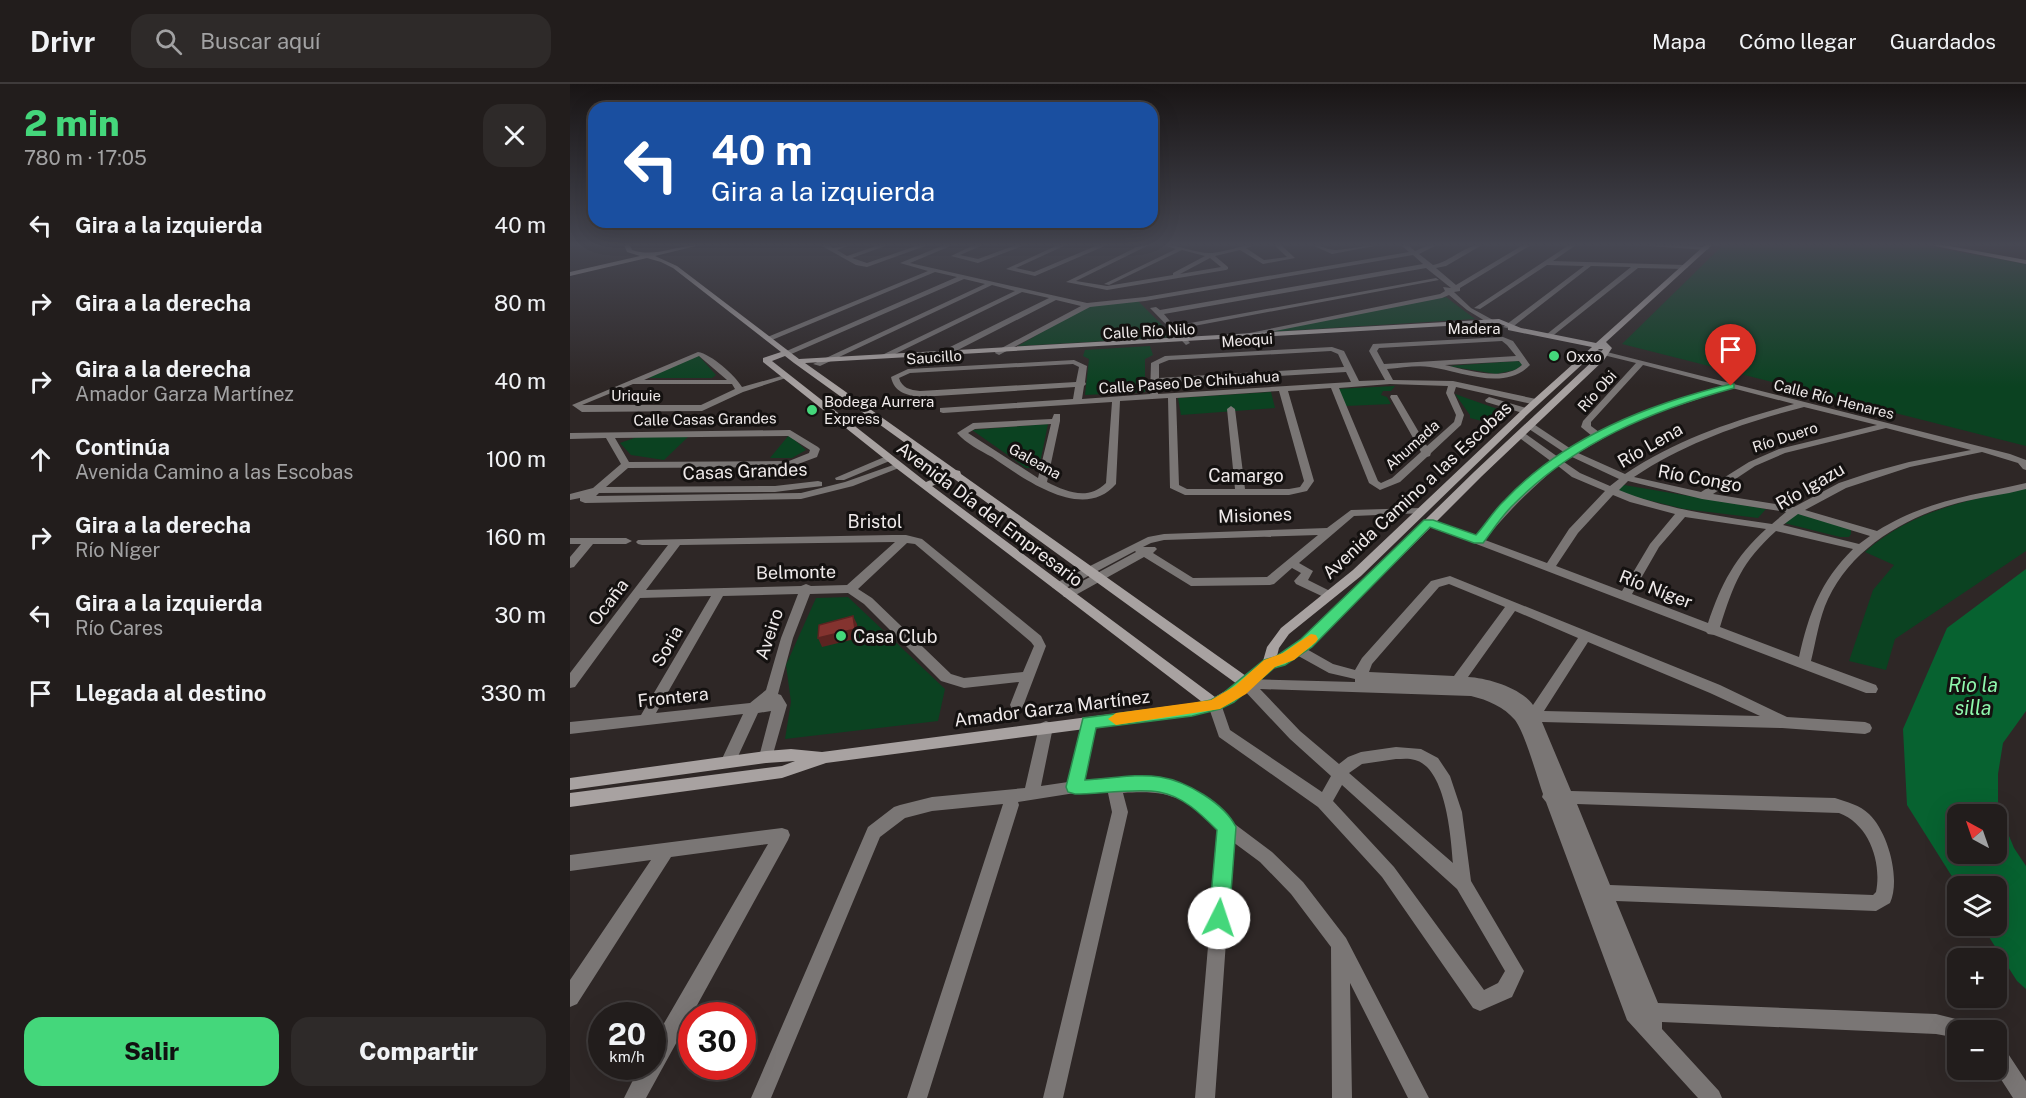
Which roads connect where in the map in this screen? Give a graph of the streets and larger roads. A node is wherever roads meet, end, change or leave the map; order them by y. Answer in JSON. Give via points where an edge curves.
{"nodes":[{"id":1,"x":710,"y":292,"type":"edge"},
{"id":2,"x":881,"y":292,"type":"edge"},
{"id":3,"x":927,"y":292,"type":"edge"},
{"id":4,"x":972,"y":292,"type":"edge"},
{"id":5,"x":1017,"y":292,"type":"edge"},
{"id":6,"x":1025,"y":292,"type":"edge"},
{"id":7,"x":1183,"y":292,"type":"edge"},
{"id":8,"x":1273,"y":292,"type":"edge"},
{"id":9,"x":1310,"y":292,"type":"edge"},
{"id":10,"x":1365,"y":292,"type":"edge"},
{"id":11,"x":1443,"y":292,"type":"edge"},
{"id":12,"x":1456,"y":292,"type":"edge"},
{"id":13,"x":1456,"y":292,"type":"edge"},
{"id":14,"x":1502,"y":292,"type":"edge"},
{"id":15,"x":1550,"y":292,"type":"edge"},
{"id":16,"x":1604,"y":292,"type":"edge"},
{"id":17,"x":1659,"y":292,"type":"edge"},
{"id":18,"x":1053,"y":299,"type":"junction"},
{"id":19,"x":1098,"y":299,"type":"dead end"},
{"id":20,"x":1145,"y":299,"type":"junction"},
{"id":21,"x":1321,"y":300,"type":"junction"},
{"id":22,"x":1087,"y":305,"type":"junction"},
{"id":23,"x":1478,"y":308,"type":"junction"},
{"id":24,"x":1158,"y":313,"type":"junction"},
{"id":25,"x":1342,"y":315,"type":"junction"},
{"id":26,"x":1504,"y":325,"type":"junction"},
{"id":27,"x":1173,"y":328,"type":"junction"},
{"id":28,"x":1550,"y":336,"type":"junction"},
{"id":29,"x":1234,"y":337,"type":"junction"},
{"id":30,"x":769,"y":338,"type":"junction"},
{"id":31,"x":1184,"y":341,"type":"junction"},
{"id":32,"x":1602,"y":348,"type":"junction"},
{"id":33,"x":1007,"y":349,"type":"junction"},
{"id":34,"x":786,"y":352,"type":"junction"},
{"id":35,"x":947,"y":352,"type":"junction"},
{"id":36,"x":999,"y":353,"type":"junction"},
{"id":37,"x":886,"y":355,"type":"junction"},
{"id":38,"x":1522,"y":358,"type":"junction"},
{"id":39,"x":821,"y":362,"type":"junction"},
{"id":40,"x":800,"y":363,"type":"junction"},
{"id":41,"x":1641,"y":363,"type":"junction"},
{"id":42,"x":1432,"y":365,"type":"junction"},
{"id":43,"x":1383,"y":367,"type":"junction"},
{"id":44,"x":1348,"y":369,"type":"junction"},
{"id":45,"x":782,"y":375,"type":"junction"},
{"id":46,"x":1696,"y":377,"type":"junction"},
{"id":47,"x":1155,"y":381,"type":"junction"},
{"id":48,"x":626,"y":382,"type":"junction"},
{"id":49,"x":1390,"y":382,"type":"junction"},
{"id":50,"x":1082,"y":384,"type":"junction"},
{"id":51,"x":1356,"y":384,"type":"junction"},
{"id":52,"x":737,"y":385,"type":"junction"},
{"id":53,"x":1334,"y":386,"type":"junction"},
{"id":54,"x":1451,"y":386,"type":"junction"},
{"id":55,"x":1731,"y":386,"type":"junction"},
{"id":56,"x":1282,"y":390,"type":"junction"},
{"id":57,"x":1154,"y":397,"type":"junction"},
{"id":58,"x":1172,"y":397,"type":"junction"},
{"id":59,"x":1394,"y":397,"type":"dead end"},
{"id":60,"x":1681,"y":399,"type":"junction"},
{"id":61,"x":1116,"y":400,"type":"junction"},
{"id":62,"x":1536,"y":402,"type":"junction"},
{"id":63,"x":1077,"y":403,"type":"junction"},
{"id":64,"x":1059,"y":404,"type":"junction"},
{"id":65,"x":1802,"y":404,"type":"junction"},
{"id":66,"x":1231,"y":409,"type":"dead end"},
{"id":67,"x":943,"y":410,"type":"dead end"},
{"id":68,"x":1526,"y":411,"type":"junction"},
{"id":69,"x":1056,"y":421,"type":"junction"},
{"id":70,"x":1529,"y":425,"type":"junction"},
{"id":71,"x":1886,"y":426,"type":"junction"},
{"id":72,"x":1520,"y":434,"type":"junction"},
{"id":73,"x":1597,"y":435,"type":"junction"},
{"id":74,"x":570,"y":436,"type":"edge"},
{"id":75,"x":609,"y":436,"type":"junction"},
{"id":76,"x":1982,"y":450,"type":"junction"},
{"id":77,"x":1567,"y":453,"type":"junction"},
{"id":78,"x":1427,"y":454,"type":"junction"},
{"id":79,"x":894,"y":462,"type":"junction"},
{"id":80,"x":1555,"y":462,"type":"junction"},
{"id":81,"x":2024,"y":464,"type":"edge"},
{"id":82,"x":626,"y":465,"type":"junction"},
{"id":83,"x":1464,"y":469,"type":"junction"},
{"id":84,"x":956,"y":473,"type":"junction"},
{"id":85,"x":1478,"y":474,"type":"junction"},
{"id":86,"x":1624,"y":478,"type":"junction"},
{"id":87,"x":927,"y":485,"type":"junction"},
{"id":88,"x":1041,"y":485,"type":"junction"},
{"id":89,"x":2026,"y":486,"type":"edge"},
{"id":90,"x":775,"y":489,"type":"junction"},
{"id":91,"x":597,"y":490,"type":"junction"},
{"id":92,"x":1608,"y":490,"type":"junction"},
{"id":93,"x":1240,"y":492,"type":"junction"},
{"id":94,"x":1702,"y":496,"type":"junction"},
{"id":95,"x":578,"y":497,"type":"edge"},
{"id":96,"x":766,"y":498,"type":"junction"},
{"id":97,"x":1420,"y":511,"type":"junction"},
{"id":98,"x":1793,"y":511,"type":"junction"},
{"id":99,"x":1682,"y":513,"type":"junction"},
{"id":100,"x":1428,"y":522,"type":"junction"},
{"id":101,"x":1774,"y":526,"type":"junction"},
{"id":102,"x":1330,"y":531,"type":"junction"},
{"id":103,"x":1876,"y":534,"type":"junction"},
{"id":104,"x":906,"y":538,"type":"junction"},
{"id":105,"x":570,"y":541,"type":"edge"},
{"id":106,"x":590,"y":541,"type":"junction"},
{"id":107,"x":626,"y":541,"type":"dead end"},
{"id":108,"x":1479,"y":541,"type":"junction"},
{"id":109,"x":642,"y":542,"type":"dead end"},
{"id":110,"x":676,"y":542,"type":"junction"},
{"id":111,"x":1861,"y":548,"type":"junction"},
{"id":112,"x":1141,"y":550,"type":"junction"},
{"id":113,"x":570,"y":564,"type":"edge"},
{"id":114,"x":1292,"y":564,"type":"junction"},
{"id":115,"x":1550,"y":567,"type":"junction"},
{"id":116,"x":1094,"y":574,"type":"junction"},
{"id":117,"x":806,"y":588,"type":"junction"},
{"id":118,"x":850,"y":589,"type":"junction"},
{"id":119,"x":720,"y":591,"type":"junction"},
{"id":120,"x":1063,"y":591,"type":"junction"},
{"id":121,"x":636,"y":594,"type":"junction"},
{"id":122,"x":1328,"y":595,"type":"junction"},
{"id":123,"x":1625,"y":596,"type":"junction"},
{"id":124,"x":1512,"y":606,"type":"junction"},
{"id":125,"x":1712,"y":631,"type":"junction"},
{"id":126,"x":1586,"y":635,"type":"junction"},
{"id":127,"x":1298,"y":650,"type":"junction"},
{"id":128,"x":1269,"y":663,"type":"junction"},
{"id":129,"x":1804,"y":665,"type":"junction"},
{"id":130,"x":1028,"y":676,"type":"junction"},
{"id":131,"x":1361,"y":681,"type":"junction"},
{"id":132,"x":570,"y":683,"type":"edge"},
{"id":133,"x":1247,"y":684,"type":"junction"},
{"id":134,"x":1454,"y":686,"type":"junction"},
{"id":135,"x":1870,"y":689,"type":"dead end"},
{"id":136,"x":776,"y":699,"type":"junction"},
{"id":137,"x":1017,"y":705,"type":"dead end"},
{"id":138,"x":1215,"y":705,"type":"junction"},
{"id":139,"x":753,"y":708,"type":"junction"},
{"id":140,"x":1528,"y":718,"type":"junction"},
{"id":141,"x":645,"y":720,"type":"junction"},
{"id":142,"x":1781,"y":720,"type":"junction"},
{"id":143,"x":1089,"y":722,"type":"junction"},
{"id":144,"x":1046,"y":727,"type":"junction"},
{"id":145,"x":570,"y":728,"type":"edge"},
{"id":146,"x":1865,"y":728,"type":"dead end"},
{"id":147,"x":766,"y":757,"type":"junction"},
{"id":148,"x":826,"y":757,"type":"junction"},
{"id":149,"x":729,"y":761,"type":"junction"},
{"id":150,"x":1341,"y":774,"type":"junction"},
{"id":151,"x":570,"y":784,"type":"edge"},
{"id":152,"x":1075,"y":787,"type":"junction"},
{"id":153,"x":1114,"y":787,"type":"junction"},
{"id":154,"x":1031,"y":794,"type":"junction"},
{"id":155,"x":1008,"y":797,"type":"junction"},
{"id":156,"x":1559,"y":797,"type":"junction"},
{"id":157,"x":570,"y":800,"type":"edge"},
{"id":158,"x":1324,"y":802,"type":"junction"},
{"id":159,"x":1226,"y":827,"type":"junction"},
{"id":160,"x":666,"y":851,"type":"junction"},
{"id":161,"x":570,"y":863,"type":"edge"},
{"id":162,"x":1463,"y":883,"type":"junction"},
{"id":163,"x":1596,"y":892,"type":"junction"},
{"id":164,"x":1340,"y":944,"type":"junction"},
{"id":165,"x":570,"y":997,"type":"edge"},
{"id":166,"x":1643,"y":1012,"type":"junction"},
{"id":167,"x":1947,"y":1026,"type":"edge"},
{"id":168,"x":666,"y":1041,"type":"edge"},
{"id":169,"x":2007,"y":1070,"type":"edge"},
{"id":170,"x":644,"y":1080,"type":"edge"},
{"id":171,"x":634,"y":1098,"type":"edge"},
{"id":172,"x":762,"y":1098,"type":"edge"},
{"id":173,"x":917,"y":1098,"type":"edge"},
{"id":174,"x":1053,"y":1098,"type":"edge"},
{"id":175,"x":1205,"y":1098,"type":"edge"},
{"id":176,"x":1342,"y":1098,"type":"edge"},
{"id":177,"x":1419,"y":1098,"type":"edge"},
{"id":178,"x":1712,"y":1098,"type":"edge"},
{"id":179,"x":2025,"y":1098,"type":"edge"}],
"edges":[{"from":1,"to":30,"type":"street","name":"Avenida Día del Empresario"},
{"from":2,"to":30,"type":"street"},
{"from":3,"to":34,"type":"street"},
{"from":4,"to":39,"type":"street"},
{"from":5,"to":37,"type":"street"},
{"from":6,"to":18,"type":"street"},
{"from":7,"to":20,"type":"street"},
{"from":8,"to":24,"type":"street"},
{"from":9,"to":21,"type":"street"},
{"from":10,"to":21,"type":"street"},
{"from":11,"to":25,"type":"street"},
{"from":12,"to":23,"type":"street"},
{"from":13,"to":26,"type":"street"},
{"from":14,"to":23,"type":"street"},
{"from":15,"to":26,"type":"street"},
{"from":16,"to":28,"type":"street"},
{"from":17,"to":32,"type":"street","name":"Avenida Camino a las Escobas"},
{"from":18,"to":22,"type":"street"},
{"from":18,"to":35,"type":"street"},
{"from":19,"to":22,"type":"street"},
{"from":20,"to":22,"type":"street"},
{"from":20,"to":24,"type":"street"},
{"from":21,"to":25,"type":"street"},
{"from":21,"to":27,"type":"street"},
{"from":22,"to":33,"type":"street"},
{"from":23,"to":26,"type":"street"},
{"from":24,"to":27,"type":"street"},
{"from":25,"to":29,"type":"street"},
{"from":26,"to":28,"type":"street","name":"Calle Río Nilo"},
{"from":26,"to":29,"type":"street","name":"Calle Río Nilo"},
{"from":26,"to":31,"type":"street","name":"Calle Río Nilo"},
{"from":27,"to":31,"type":"street"},
{"from":28,"to":32,"type":"street","name":"Calle Río Nilo"},
{"from":29,"to":31,"type":"street","name":"Calle Río Nilo"},
{"from":30,"to":34,"type":"street","name":"Avenida Día del Empresario"},
{"from":31,"to":33,"type":"street","name":"Calle Río Nilo"},
{"from":31,"to":36,"type":"street","name":"Calle Río Nilo"},
{"from":32,"to":41,"type":"street","name":"Calle Río Henares"},
{"from":32,"to":62,"type":"street","name":"Avenida Camino a las Escobas"},
{"from":32,"to":70,"type":"street","name":"Avenida Camino a las Escobas"},
{"from":33,"to":35,"type":"street","name":"Calle Río Nilo"},
{"from":33,"to":36,"type":"street"},
{"from":34,"to":40,"type":"street","name":"Avenida Día del Empresario"},
{"from":34,"to":45,"type":"street","via":[[766,360]]},
{"from":35,"to":37,"type":"street","name":"Calle Río Nilo"},
{"from":36,"to":39,"type":"street","name":"Calle Río Nilo"},
{"from":37,"to":39,"type":"street","name":"Calle Río Nilo"},
{"from":38,"to":42,"type":"street","name":"Madera"},
{"from":38,"to":42,"type":"street","via":[[1524,368],[1506,375]]},
{"from":38,"to":43,"type":"street","name":"Madera","via":[[1508,341],[1500,339],[1382,345],[1372,349]]},
{"from":39,"to":40,"type":"street","name":"Calle Río Nilo"},
{"from":40,"to":84,"type":"street","name":"Avenida Día del Empresario"},
{"from":41,"to":46,"type":"street","name":"Calle Río Henares"},
{"from":41,"to":73,"type":"street","name":"Río Obi","via":[[1587,421],[1586,427]]},
{"from":42,"to":43,"type":"street","name":"Madera"},
{"from":43,"to":49,"type":"street","name":"Madera"},
{"from":44,"to":47,"type":"street"},
{"from":44,"to":47,"type":"street","name":"Meoqui","via":[[1341,353],[1328,348],[1156,361]]},
{"from":44,"to":51,"type":"street","name":"Meoqui"},
{"from":45,"to":52,"type":"street"},
{"from":45,"to":79,"type":"street","name":"Avenida Día del Empresario"},
{"from":46,"to":55,"type":"street","name":"Calle Río Henares"},
{"from":46,"to":60,"type":"street"},
{"from":47,"to":57,"type":"street","name":"Meoqui"},
{"from":48,"to":52,"type":"street","name":"Uriquie"},
{"from":48,"to":52,"type":"street","name":"Uriquie","via":[[698,354]]},
{"from":48,"to":52,"type":"street","name":"Uriquie","via":[[576,405],[582,409],[702,408]]},
{"from":49,"to":51,"type":"street","name":"Calle Paseo De Chihuahua"},
{"from":49,"to":54,"type":"street","name":"Calle Paseo De Chihuahua"},
{"from":50,"to":50,"type":"street","name":"Saucillo","via":[[1083,366],[1074,362],[908,371],[895,377],[901,389],[920,394]]},
{"from":50,"to":63,"type":"street"},
{"from":51,"to":53,"type":"street","name":"Calle Paseo De Chihuahua"},
{"from":53,"to":56,"type":"street","name":"Calle Paseo De Chihuahua"},
{"from":53,"to":78,"type":"street","name":"Ahumada","via":[[1377,486],[1390,484]]},
{"from":54,"to":62,"type":"street","name":"Calle Paseo De Chihuahua"},
{"from":54,"to":68,"type":"street","name":"Calle Paseo De Chihuahua"},
{"from":54,"to":78,"type":"street","name":"Ahumada","via":[[1460,420]]},
{"from":55,"to":60,"type":"street"},
{"from":55,"to":65,"type":"street","name":"Calle Río Henares"},
{"from":56,"to":58,"type":"street","name":"Calle Paseo De Chihuahua"},
{"from":56,"to":93,"type":"street","name":"Camargo","via":[[1308,485],[1288,492]]},
{"from":57,"to":58,"type":"street","name":"Calle Paseo De Chihuahua"},
{"from":57,"to":61,"type":"street","name":"Calle Paseo De Chihuahua"},
{"from":58,"to":93,"type":"street","name":"Camargo","via":[[1174,486],[1185,492]]},
{"from":59,"to":78,"type":"street"},
{"from":60,"to":73,"type":"street"},
{"from":61,"to":63,"type":"street","name":"Calle Paseo De Chihuahua"},
{"from":61,"to":88,"type":"street","name":"Galeana","via":[[1110,488],[1097,494],[1078,495]]},
{"from":62,"to":68,"type":"street","name":"Avenida Camino a las Escobas"},
{"from":63,"to":64,"type":"street","name":"Calle Paseo De Chihuahua"},
{"from":64,"to":67,"type":"street","name":"Calle Paseo De Chihuahua"},
{"from":64,"to":69,"type":"street"},
{"from":65,"to":71,"type":"street","name":"Calle Río Henares"},
{"from":65,"to":86,"type":"street","name":"Río Lena","via":[[1681,444]]},
{"from":66,"to":93,"type":"street"},
{"from":68,"to":83,"type":"street","name":"Avenida Camino a las Escobas"},
{"from":69,"to":88,"type":"street"},
{"from":69,"to":88,"type":"street","name":"Galeana","via":[[973,426],[962,433]]},
{"from":70,"to":72,"type":"street","name":"Avenida Camino a las Escobas"},
{"from":70,"to":77,"type":"street","name":"Río Congo"},
{"from":71,"to":76,"type":"street","name":"Calle Río Henares"},
{"from":71,"to":94,"type":"street","name":"Río Duero","via":[[1782,451],[1752,464]]},
{"from":72,"to":80,"type":"street","name":"Río Congo"},
{"from":72,"to":85,"type":"street","name":"Avenida Camino a las Escobas"},
{"from":73,"to":77,"type":"street"},
{"from":74,"to":75,"type":"street","name":"Calle Casas Grandes"},
{"from":75,"to":82,"type":"street","name":"Calle Casas Grandes"},
{"from":75,"to":82,"type":"street","name":"Calle Casas Grandes","via":[[790,433],[815,449],[814,455],[790,464]]},
{"from":76,"to":81,"type":"street","name":"Calle Río Henares"},
{"from":76,"to":98,"type":"street","name":"Río Igazu","via":[[1868,474]]},
{"from":77,"to":80,"type":"street"},
{"from":77,"to":86,"type":"street","name":"Río Congo"},
{"from":79,"to":87,"type":"street","name":"Avenida Día del Empresario"},
{"from":79,"to":90,"type":"street","name":"Casas Grandes","via":[[827,482]]},
{"from":79,"to":96,"type":"street","via":[[829,490]]},
{"from":80,"to":92,"type":"street","name":"Río Congo"},
{"from":80,"to":108,"type":"street","via":[[1509,502]]},
{"from":82,"to":91,"type":"street"},
{"from":83,"to":85,"type":"street"},
{"from":83,"to":97,"type":"street","name":"Avenida Camino a las Escobas"},
{"from":84,"to":87,"type":"street"},
{"from":84,"to":116,"type":"street","name":"Avenida Día del Empresario"},
{"from":85,"to":100,"type":"street","name":"Avenida Camino a las Escobas"},
{"from":86,"to":92,"type":"street","name":"Río Lena"},
{"from":86,"to":94,"type":"street","name":"Río Congo"},
{"from":87,"to":120,"type":"street","name":"Avenida Día del Empresario"},
{"from":89,"to":103,"type":"street","via":[[1950,502]]},
{"from":90,"to":91,"type":"street","name":"Casas Grandes"},
{"from":90,"to":96,"type":"street"},
{"from":91,"to":95,"type":"street"},
{"from":92,"to":99,"type":"street","name":"Río Congo"},
{"from":92,"to":115,"type":"street","name":"Río Lena","via":[[1573,531]]},
{"from":94,"to":98,"type":"street","name":"Río Congo"},
{"from":95,"to":96,"type":"street"},
{"from":97,"to":102,"type":"street","via":[[1356,511]]},
{"from":97,"to":122,"type":"street","name":"Avenida Camino a las Escobas","via":[[1357,573]]},
{"from":98,"to":101,"type":"street","name":"Río Igazu"},
{"from":98,"to":103,"type":"street","name":"Río Congo"},
{"from":99,"to":101,"type":"street","name":"Río Congo"},
{"from":99,"to":123,"type":"street","via":[[1654,546]]},
{"from":100,"to":108,"type":"street","name":"Río Níger"},
{"from":100,"to":127,"type":"street","name":"Avenida Camino a las Escobas"},
{"from":101,"to":111,"type":"street","name":"Río Congo"},
{"from":101,"to":125,"type":"street","name":"Río Igazu","via":[[1735,571]]},
{"from":102,"to":112,"type":"street","name":"Misiones","via":[[1180,535]]},
{"from":102,"to":114,"type":"street"},
{"from":103,"to":111,"type":"street"},
{"from":104,"to":110,"type":"street","name":"Bristol"},
{"from":104,"to":118,"type":"street"},
{"from":104,"to":130,"type":"street","name":"Bristol","via":[[918,541],[1036,639],[1040,646]]},
{"from":105,"to":106,"type":"street"},
{"from":106,"to":107,"type":"street"},
{"from":106,"to":113,"type":"street"},
{"from":108,"to":115,"type":"street","name":"Río Níger"},
{"from":109,"to":110,"type":"street","name":"Bristol"},
{"from":110,"to":121,"type":"street","name":"Ocaña"},
{"from":111,"to":129,"type":"street","via":[[1822,598]]},
{"from":112,"to":114,"type":"street","via":[[1191,582],[1270,581]]},
{"from":112,"to":116,"type":"street","name":"Misiones"},
{"from":114,"to":122,"type":"street","via":[[1306,571],[1300,581]]},
{"from":115,"to":123,"type":"street","name":"Río Níger"},
{"from":116,"to":120,"type":"street","name":"Misiones"},
{"from":116,"to":133,"type":"street","name":"Avenida Día del Empresario"},
{"from":117,"to":118,"type":"street","name":"Belmonte"},
{"from":117,"to":119,"type":"street","name":"Belmonte"},
{"from":117,"to":136,"type":"street","name":"Aveiro","via":[[787,638]]},
{"from":118,"to":130,"type":"street","name":"Belmonte","via":[[946,678],[964,683]]},
{"from":119,"to":121,"type":"street","name":"Belmonte"},
{"from":119,"to":141,"type":"street","name":"Soria"},
{"from":120,"to":138,"type":"street","name":"Avenida Día del Empresario"},
{"from":121,"to":132,"type":"street","name":"Ocaña"},
{"from":122,"to":128,"type":"street","name":"Avenida Camino a las Escobas","via":[[1278,639]]},
{"from":123,"to":125,"type":"street","name":"Río Níger"},
{"from":124,"to":126,"type":"street"},
{"from":124,"to":131,"type":"street","via":[[1455,582],[1439,582],[1367,661]]},
{"from":124,"to":134,"type":"street"},
{"from":125,"to":129,"type":"street","name":"Río Níger"},
{"from":126,"to":140,"type":"street"},
{"from":126,"to":142,"type":"street"},
{"from":127,"to":128,"type":"street","name":"Avenida Camino a las Escobas"},
{"from":127,"to":131,"type":"street"},
{"from":128,"to":133,"type":"street","name":"Amador Garza Martínez"},
{"from":129,"to":135,"type":"street","name":"Río Níger"},
{"from":130,"to":137,"type":"street","name":"Bristol"},
{"from":131,"to":133,"type":"street"},
{"from":131,"to":134,"type":"street"},
{"from":133,"to":138,"type":"street","name":"Amador Garza Martínez"},
{"from":133,"to":150,"type":"street","via":[[1295,735]]},
{"from":134,"to":140,"type":"street","via":[[1499,699]]},
{"from":136,"to":139,"type":"street","name":"Frontera"},
{"from":136,"to":147,"type":"street","name":"Aveiro"},
{"from":138,"to":143,"type":"street","name":"Amador Garza Martínez"},
{"from":138,"to":158,"type":"street","via":[[1224,733]]},
{"from":139,"to":141,"type":"street","name":"Frontera"},
{"from":139,"to":149,"type":"street"},
{"from":140,"to":142,"type":"street"},
{"from":140,"to":156,"type":"street"},
{"from":141,"to":145,"type":"street","name":"Frontera"},
{"from":142,"to":146,"type":"street"},
{"from":143,"to":144,"type":"street","name":"Amador Garza Martínez"},
{"from":143,"to":152,"type":"street"},
{"from":144,"to":148,"type":"street","name":"Amador Garza Martínez"},
{"from":144,"to":154,"type":"street"},
{"from":147,"to":148,"type":"street","name":"Amador Garza Martínez"},
{"from":147,"to":149,"type":"street","name":"Amador Garza Martínez"},
{"from":148,"to":157,"type":"street","name":"Amador Garza Martínez","via":[[782,772]]},
{"from":149,"to":151,"type":"street","name":"Amador Garza Martínez"},
{"from":150,"to":158,"type":"street"},
{"from":150,"to":162,"type":"street"},
{"from":150,"to":162,"type":"street","via":[[1356,758],[1394,753],[1422,755],[1437,769],[1456,815]]},
{"from":152,"to":153,"type":"street"},
{"from":152,"to":154,"type":"street"},
{"from":153,"to":159,"type":"street","via":[[1159,784],[1186,794]]},
{"from":153,"to":174,"type":"street","via":[[1120,812]]},
{"from":154,"to":155,"type":"street"},
{"from":155,"to":172,"type":"street","via":[[932,804],[900,812],[874,832]]},
{"from":155,"to":173,"type":"street","via":[[1011,805]]},
{"from":156,"to":163,"type":"street"},
{"from":156,"to":163,"type":"street","via":[[1835,805],[1866,822],[1888,876],[1884,897],[1876,903]]},
{"from":158,"to":162,"type":"street","via":[[1388,872],[1480,1002],[1505,990],[1515,971]]},
{"from":159,"to":164,"type":"street","via":[[1266,857],[1297,888]]},
{"from":159,"to":175,"type":"street"},
{"from":160,"to":161,"type":"street"},
{"from":160,"to":165,"type":"street"},
{"from":160,"to":168,"type":"street","via":[[782,835]]},
{"from":163,"to":166,"type":"street"},
{"from":164,"to":176,"type":"street"},
{"from":164,"to":177,"type":"street"},
{"from":166,"to":167,"type":"street"},
{"from":166,"to":178,"type":"street","via":[[1652,1032]]},
{"from":169,"to":179,"type":"street"},
{"from":170,"to":171,"type":"street"}]}
